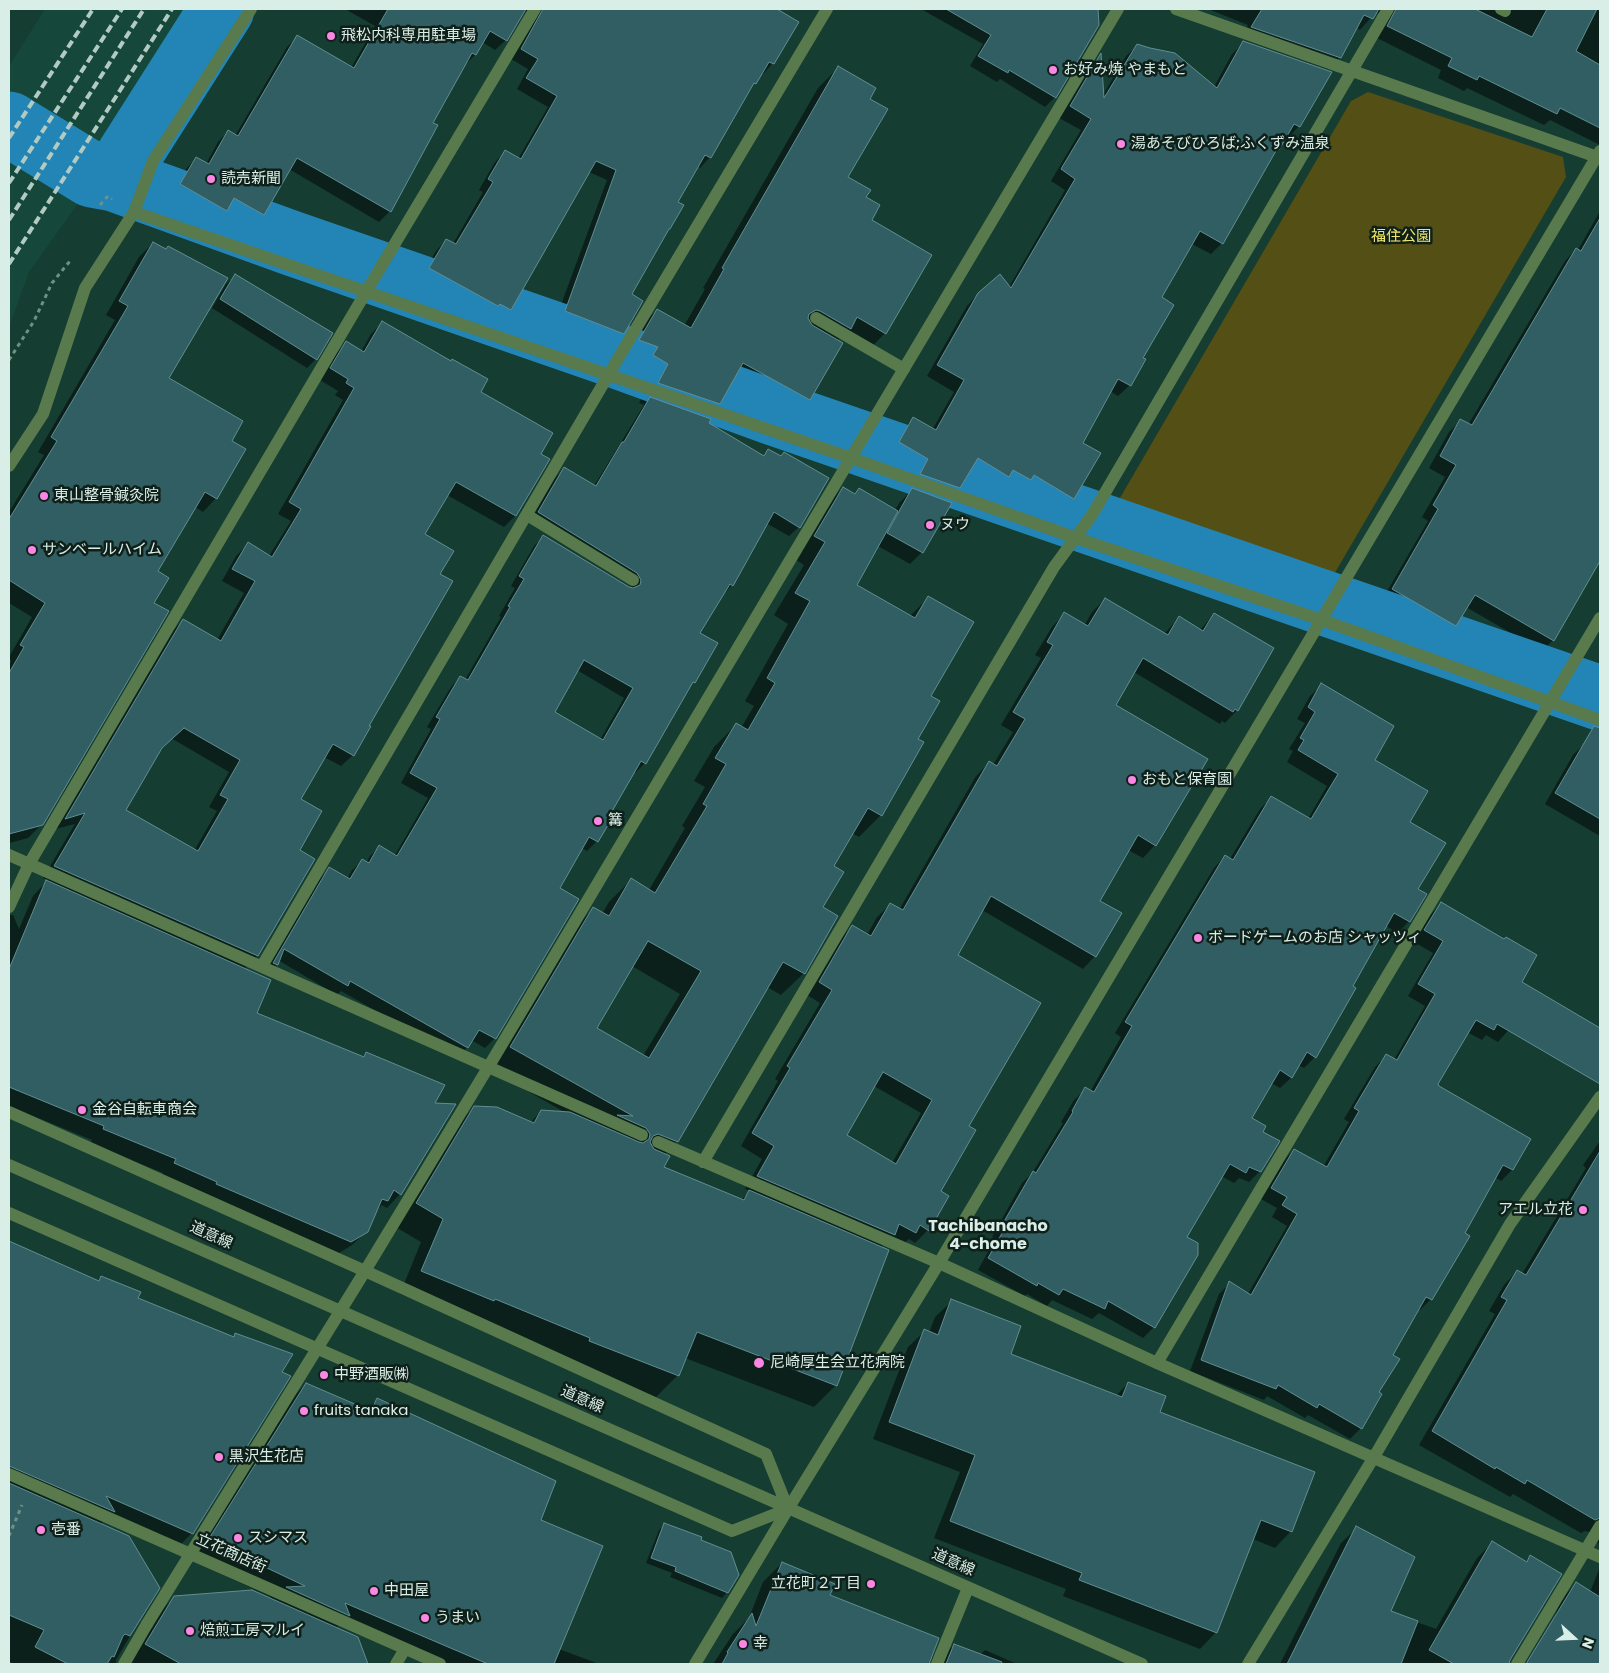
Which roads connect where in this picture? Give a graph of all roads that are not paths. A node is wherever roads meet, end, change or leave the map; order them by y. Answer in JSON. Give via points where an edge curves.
{"nodes":[{"id":1,"x":251,"y":9,"type":"edge"},
{"id":2,"x":535,"y":9,"type":"edge"},
{"id":3,"x":827,"y":9,"type":"edge"},
{"id":4,"x":1118,"y":9,"type":"edge"},
{"id":5,"x":1176,"y":9,"type":"edge"},
{"id":6,"x":1388,"y":9,"type":"edge"},
{"id":7,"x":1352,"y":71,"type":"junction"},
{"id":8,"x":1599,"y":155,"type":"edge"},
{"id":9,"x":134,"y":212,"type":"junction"},
{"id":10,"x":366,"y":292,"type":"junction"},
{"id":11,"x":816,"y":318,"type":"dead end"},
{"id":12,"x":904,"y":369,"type":"junction"},
{"id":13,"x":609,"y":375,"type":"junction"},
{"id":14,"x":854,"y":453,"type":"junction"},
{"id":15,"x":9,"y":466,"type":"edge"},
{"id":16,"x":527,"y":515,"type":"junction"},
{"id":17,"x":1076,"y":538,"type":"junction"},
{"id":18,"x":633,"y":580,"type":"dead end"},
{"id":19,"x":1600,"y":618,"type":"edge"},
{"id":20,"x":1322,"y":620,"type":"junction"},
{"id":21,"x":1550,"y":703,"type":"junction"},
{"id":22,"x":1600,"y":720,"type":"edge"},
{"id":23,"x":9,"y":855,"type":"edge"},
{"id":24,"x":29,"y":864,"type":"junction"},
{"id":25,"x":9,"y":907,"type":"edge"},
{"id":26,"x":262,"y":966,"type":"junction"},
{"id":27,"x":489,"y":1066,"type":"junction"},
{"id":28,"x":1600,"y":1097,"type":"edge"},
{"id":29,"x":9,"y":1112,"type":"edge"},
{"id":30,"x":642,"y":1135,"type":"dead end"},
{"id":31,"x":658,"y":1142,"type":"dead end"},
{"id":32,"x":703,"y":1162,"type":"junction"},
{"id":33,"x":9,"y":1165,"type":"edge"},
{"id":34,"x":9,"y":1213,"type":"edge"},
{"id":35,"x":939,"y":1263,"type":"junction"},
{"id":36,"x":365,"y":1271,"type":"junction"},
{"id":37,"x":318,"y":1349,"type":"junction"},
{"id":38,"x":1157,"y":1363,"type":"junction"},
{"id":39,"x":1374,"y":1457,"type":"junction"},
{"id":40,"x":9,"y":1474,"type":"edge"},
{"id":41,"x":788,"y":1509,"type":"junction"},
{"id":42,"x":1600,"y":1526,"type":"edge"},
{"id":43,"x":1585,"y":1550,"type":"junction"},
{"id":44,"x":190,"y":1554,"type":"junction"},
{"id":45,"x":1600,"y":1557,"type":"edge"},
{"id":46,"x":968,"y":1588,"type":"junction"},
{"id":47,"x":405,"y":1649,"type":"junction"},
{"id":48,"x":124,"y":1664,"type":"edge"},
{"id":49,"x":396,"y":1664,"type":"edge"},
{"id":50,"x":440,"y":1664,"type":"edge"},
{"id":51,"x":695,"y":1664,"type":"edge"},
{"id":52,"x":937,"y":1664,"type":"edge"},
{"id":53,"x":1142,"y":1664,"type":"edge"},
{"id":54,"x":1248,"y":1664,"type":"edge"},
{"id":55,"x":1517,"y":1664,"type":"edge"}],
"edges":[{"from":1,"to":9,"type":"street","via":[[153,161]]},
{"from":2,"to":10,"type":"street"},
{"from":3,"to":13,"type":"street"},
{"from":4,"to":12,"type":"street"},
{"from":5,"to":7,"type":"street"},
{"from":6,"to":7,"type":"street"},
{"from":7,"to":8,"type":"street"},
{"from":7,"to":17,"type":"street","via":[[1089,521]]},
{"from":8,"to":20,"type":"street"},
{"from":9,"to":10,"type":"street"},
{"from":9,"to":15,"type":"street","via":[[85,288],[43,414]]},
{"from":10,"to":13,"type":"street"},
{"from":10,"to":24,"type":"street"},
{"from":11,"to":12,"type":"street"},
{"from":12,"to":14,"type":"street"},
{"from":13,"to":14,"type":"street"},
{"from":13,"to":16,"type":"street"},
{"from":14,"to":17,"type":"street"},
{"from":14,"to":27,"type":"street"},
{"from":16,"to":18,"type":"street"},
{"from":16,"to":26,"type":"street"},
{"from":17,"to":20,"type":"street"},
{"from":17,"to":32,"type":"street","via":[[1054,568]]},
{"from":19,"to":21,"type":"street"},
{"from":20,"to":21,"type":"street"},
{"from":20,"to":35,"type":"street"},
{"from":21,"to":22,"type":"street"},
{"from":21,"to":38,"type":"street"},
{"from":23,"to":24,"type":"street"},
{"from":24,"to":25,"type":"street"},
{"from":24,"to":26,"type":"street"},
{"from":26,"to":27,"type":"street"},
{"from":27,"to":30,"type":"street"},
{"from":27,"to":36,"type":"street"},
{"from":28,"to":39,"type":"street","via":[[1510,1224]]},
{"from":29,"to":36,"type":"street"},
{"from":31,"to":32,"type":"street"},
{"from":32,"to":35,"type":"street"},
{"from":33,"to":41,"type":"street","name":"道意線","bridge":true},
{"from":34,"to":37,"type":"street"},
{"from":35,"to":38,"type":"street"},
{"from":35,"to":41,"type":"street"},
{"from":36,"to":37,"type":"street"},
{"from":36,"to":41,"type":"street","via":[[766,1454]]},
{"from":37,"to":41,"type":"street","via":[[732,1532]]},
{"from":37,"to":44,"type":"street"},
{"from":38,"to":39,"type":"street"},
{"from":39,"to":43,"type":"street"},
{"from":39,"to":54,"type":"street"},
{"from":40,"to":44,"type":"street","name":"立花商店街"},
{"from":41,"to":46,"type":"street","name":"道意線"},
{"from":41,"to":51,"type":"street"},
{"from":42,"to":43,"type":"street"},
{"from":43,"to":45,"type":"street"},
{"from":43,"to":55,"type":"street"},
{"from":44,"to":47,"type":"street","name":"立花商店街"},
{"from":44,"to":48,"type":"street"},
{"from":46,"to":52,"type":"street"},
{"from":46,"to":53,"type":"street","name":"道意線"},
{"from":47,"to":49,"type":"street"},
{"from":47,"to":50,"type":"street","name":"立花商店街"}]}
